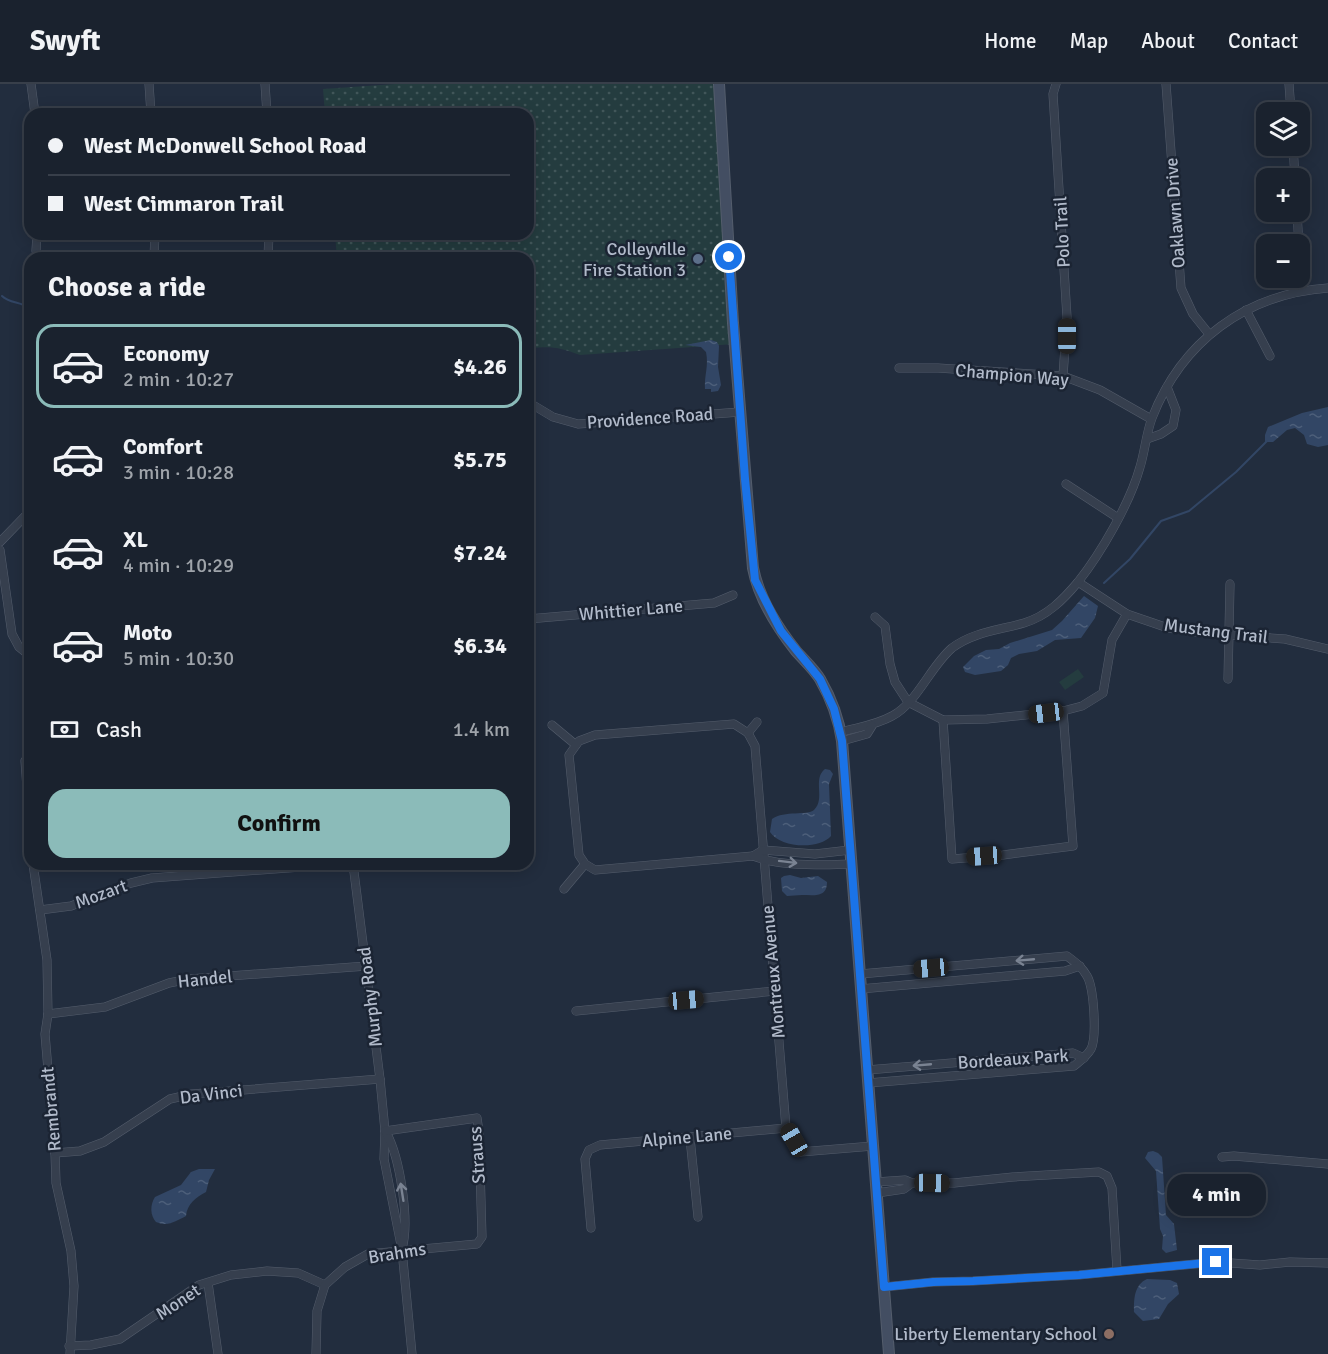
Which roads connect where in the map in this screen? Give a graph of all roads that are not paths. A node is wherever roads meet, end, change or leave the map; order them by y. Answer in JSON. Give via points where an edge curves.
{"nodes":[{"id":1,"x":31,"y":84,"type":"edge"},
{"id":2,"x":149,"y":84,"type":"edge"},
{"id":3,"x":265,"y":84,"type":"edge"},
{"id":4,"x":719,"y":84,"type":"edge"},
{"id":5,"x":1166,"y":84,"type":"edge"},
{"id":6,"x":1288,"y":84,"type":"edge"},
{"id":7,"x":1055,"y":86,"type":"edge"},
{"id":8,"x":1290,"y":102,"type":"edge"},
{"id":9,"x":34,"y":108,"type":"edge"},
{"id":10,"x":151,"y":108,"type":"edge"},
{"id":11,"x":267,"y":108,"type":"edge"},
{"id":12,"x":37,"y":240,"type":"edge"},
{"id":13,"x":36,"y":251,"type":"dead end"},
{"id":14,"x":1328,"y":288,"type":"edge"},
{"id":15,"x":1246,"y":310,"type":"junction"},
{"id":16,"x":1209,"y":334,"type":"junction"},
{"id":17,"x":1270,"y":356,"type":"dead end"},
{"id":18,"x":899,"y":368,"type":"dead end"},
{"id":19,"x":1063,"y":376,"type":"junction"},
{"id":20,"x":1167,"y":387,"type":"junction"},
{"id":21,"x":534,"y":408,"type":"edge"},
{"id":22,"x":740,"y":412,"type":"junction"},
{"id":23,"x":1151,"y":419,"type":"junction"},
{"id":24,"x":1146,"y":439,"type":"junction"},
{"id":25,"x":1066,"y":484,"type":"dead end"},
{"id":26,"x":24,"y":517,"type":"edge"},
{"id":27,"x":1118,"y":518,"type":"junction"},
{"id":28,"x":0,"y":542,"type":"edge"},
{"id":29,"x":0,"y":550,"type":"edge"},
{"id":30,"x":1078,"y":582,"type":"junction"},
{"id":31,"x":1230,"y":584,"type":"dead end"},
{"id":32,"x":733,"y":596,"type":"dead end"},
{"id":33,"x":1127,"y":614,"type":"junction"},
{"id":34,"x":875,"y":617,"type":"dead end"},
{"id":35,"x":534,"y":619,"type":"edge"},
{"id":36,"x":1229,"y":635,"type":"junction"},
{"id":37,"x":1328,"y":649,"type":"edge"},
{"id":38,"x":24,"y":651,"type":"edge"},
{"id":39,"x":1228,"y":679,"type":"dead end"},
{"id":40,"x":908,"y":702,"type":"junction"},
{"id":41,"x":1062,"y":711,"type":"junction"},
{"id":42,"x":943,"y":720,"type":"junction"},
{"id":43,"x":757,"y":722,"type":"dead end"},
{"id":44,"x":552,"y":724,"type":"dead end"},
{"id":45,"x":748,"y":733,"type":"junction"},
{"id":46,"x":841,"y":736,"type":"junction"},
{"id":47,"x":576,"y":745,"type":"junction"},
{"id":48,"x":763,"y":850,"type":"junction"},
{"id":49,"x":850,"y":850,"type":"junction"},
{"id":50,"x":753,"y":856,"type":"junction"},
{"id":51,"x":764,"y":860,"type":"junction"},
{"id":52,"x":585,"y":864,"type":"junction"},
{"id":53,"x":851,"y":864,"type":"junction"},
{"id":54,"x":34,"y":870,"type":"edge"},
{"id":55,"x":261,"y":870,"type":"edge"},
{"id":56,"x":355,"y":870,"type":"edge"},
{"id":57,"x":564,"y":890,"type":"dead end"},
{"id":58,"x":40,"y":910,"type":"junction"},
{"id":59,"x":367,"y":966,"type":"junction"},
{"id":60,"x":1080,"y":966,"type":"junction"},
{"id":61,"x":889,"y":971,"type":"junction"},
{"id":62,"x":860,"y":974,"type":"junction"},
{"id":63,"x":890,"y":986,"type":"junction"},
{"id":64,"x":860,"y":989,"type":"junction"},
{"id":65,"x":775,"y":991,"type":"junction"},
{"id":66,"x":576,"y":1011,"type":"dead end"},
{"id":67,"x":48,"y":1014,"type":"junction"},
{"id":68,"x":1084,"y":1058,"type":"junction"},
{"id":69,"x":898,"y":1067,"type":"junction"},
{"id":70,"x":867,"y":1070,"type":"junction"},
{"id":71,"x":380,"y":1079,"type":"junction"},
{"id":72,"x":899,"y":1080,"type":"junction"},
{"id":73,"x":868,"y":1083,"type":"junction"},
{"id":74,"x":786,"y":1128,"type":"junction"},
{"id":75,"x":385,"y":1131,"type":"junction"},
{"id":76,"x":690,"y":1138,"type":"junction"},
{"id":77,"x":873,"y":1146,"type":"junction"},
{"id":78,"x":55,"y":1153,"type":"junction"},
{"id":79,"x":1222,"y":1156,"type":"dead end"},
{"id":80,"x":1328,"y":1164,"type":"edge"},
{"id":81,"x":876,"y":1187,"type":"junction"},
{"id":82,"x":698,"y":1217,"type":"dead end"},
{"id":83,"x":591,"y":1227,"type":"dead end"},
{"id":84,"x":477,"y":1244,"type":"joint"},
{"id":85,"x":402,"y":1250,"type":"junction"},
{"id":86,"x":1328,"y":1263,"type":"edge"},
{"id":87,"x":1117,"y":1270,"type":"junction"},
{"id":88,"x":208,"y":1282,"type":"junction"},
{"id":89,"x":325,"y":1285,"type":"junction"},
{"id":90,"x":884,"y":1287,"type":"junction"},
{"id":91,"x":70,"y":1350,"type":"edge"},
{"id":92,"x":218,"y":1354,"type":"edge"},
{"id":93,"x":316,"y":1354,"type":"edge"},
{"id":94,"x":412,"y":1354,"type":"edge"},
{"id":95,"x":889,"y":1354,"type":"edge"}],
"edges":[{"from":1,"to":9,"type":"street"},
{"from":2,"to":10,"type":"street"},
{"from":3,"to":11,"type":"street"},
{"from":4,"to":22,"type":"main road"},
{"from":5,"to":16,"type":"street","name":"Oaklawn Drive","via":[[1181,288],[1193,314]]},
{"from":6,"to":8,"type":"street"},
{"from":7,"to":19,"type":"street","name":"Polo Trail","via":[[1067,317]]},
{"from":12,"to":13,"type":"street"},
{"from":14,"to":15,"type":"street","via":[[1304,290]]},
{"from":15,"to":16,"type":"street"},
{"from":15,"to":17,"type":"street"},
{"from":16,"to":20,"type":"street"},
{"from":18,"to":19,"type":"street","name":"Champion Way"},
{"from":19,"to":23,"type":"street","name":"Champion Way","via":[[1100,390]]},
{"from":20,"to":23,"type":"street"},
{"from":20,"to":24,"type":"street","via":[[1176,410],[1173,426]]},
{"from":21,"to":22,"type":"street","name":"Providence Road","via":[[578,424]]},
{"from":22,"to":46,"type":"main road","via":[[755,580],[781,631],[820,679]]},
{"from":23,"to":24,"type":"street"},
{"from":24,"to":27,"type":"street","via":[[1140,467]]},
{"from":25,"to":27,"type":"street"},
{"from":26,"to":28,"type":"street"},
{"from":27,"to":30,"type":"street"},
{"from":29,"to":38,"type":"street","via":[[12,634]]},
{"from":30,"to":33,"type":"street","name":"Mustang Trail"},
{"from":30,"to":40,"type":"street","via":[[1039,617],[975,636],[952,648]]},
{"from":31,"to":36,"type":"street"},
{"from":32,"to":35,"type":"street","name":"Whittier Lane","via":[[714,603]]},
{"from":33,"to":36,"type":"street","name":"Mustang Trail","via":[[1168,628]]},
{"from":33,"to":41,"type":"street","via":[[1112,640],[1102,693],[1082,706]]},
{"from":34,"to":40,"type":"street","via":[[885,626],[895,682]]},
{"from":36,"to":37,"type":"street","name":"Mustang Trail","via":[[1285,639]]},
{"from":36,"to":39,"type":"street"},
{"from":40,"to":42,"type":"street"},
{"from":40,"to":46,"type":"street","via":[[895,715],[872,726],[867,734]]},
{"from":41,"to":42,"type":"street","via":[[1014,718]]},
{"from":41,"to":42,"type":"street","via":[[1073,846],[1003,855],[952,858]]},
{"from":43,"to":45,"type":"street"},
{"from":44,"to":47,"type":"street"},
{"from":45,"to":47,"type":"street","via":[[735,724],[594,735]]},
{"from":45,"to":48,"type":"street","name":"Montreux Avenue","via":[[755,746]]},
{"from":46,"to":49,"type":"main road"},
{"from":47,"to":52,"type":"street","via":[[569,755],[579,855]]},
{"from":48,"to":49,"type":"street","via":[[815,854]]},
{"from":48,"to":50,"type":"street"},
{"from":48,"to":51,"type":"street","name":"Montreux Avenue"},
{"from":49,"to":53,"type":"main road"},
{"from":50,"to":51,"type":"street"},
{"from":50,"to":52,"type":"street","via":[[595,870]]},
{"from":51,"to":53,"type":"street","one_way":true,"via":[[814,866]]},
{"from":51,"to":65,"type":"street","name":"Montreux Avenue"},
{"from":52,"to":57,"type":"street"},
{"from":53,"to":62,"type":"main road"},
{"from":54,"to":58,"type":"street","name":"Rembrandt"},
{"from":55,"to":58,"type":"street","name":"Mozart","via":[[152,878],[71,906]]},
{"from":56,"to":59,"type":"street","name":"Murphy Road"},
{"from":58,"to":67,"type":"street","name":"Rembrandt","via":[[47,960]]},
{"from":59,"to":67,"type":"street","name":"Handel","via":[[189,979],[105,1007]]},
{"from":59,"to":71,"type":"street","name":"Murphy Road"},
{"from":60,"to":61,"type":"street","one_way":true,"via":[[1067,956]]},
{"from":60,"to":63,"type":"street","via":[[1065,971]]},
{"from":60,"to":68,"type":"street","via":[[1089,981],[1094,1023],[1094,1041]]},
{"from":61,"to":62,"type":"street"},
{"from":61,"to":63,"type":"street"},
{"from":62,"to":64,"type":"main road"},
{"from":63,"to":64,"type":"street"},
{"from":64,"to":70,"type":"main road"},
{"from":65,"to":66,"type":"street"},
{"from":65,"to":74,"type":"street","name":"Montreux Avenue"},
{"from":67,"to":78,"type":"street","name":"Rembrandt","via":[[45,1034]]},
{"from":68,"to":69,"type":"street","name":"Bordeaux Park","one_way":true,"via":[[1073,1053]]},
{"from":68,"to":72,"type":"street","name":"Bordeaux Park","via":[[1074,1066]]},
{"from":69,"to":70,"type":"street","name":"Bordeaux Park"},
{"from":69,"to":72,"type":"street"},
{"from":70,"to":73,"type":"main road"},
{"from":71,"to":75,"type":"street","name":"Murphy Road"},
{"from":71,"to":78,"type":"street","name":"Da Vinci","via":[[170,1099],[104,1142],[80,1151]]},
{"from":72,"to":73,"type":"street","name":"Bordeaux Park"},
{"from":73,"to":77,"type":"main road"},
{"from":74,"to":76,"type":"street","name":"Alpine Lane"},
{"from":74,"to":77,"type":"street","via":[[801,1152]]},
{"from":75,"to":84,"type":"street","name":"Strauss","via":[[477,1119],[482,1237]]},
{"from":75,"to":85,"type":"street","name":"Murphy Road","via":[[403,1197],[406,1236]]},
{"from":76,"to":82,"type":"street"},
{"from":76,"to":83,"type":"street","name":"Alpine Lane","via":[[600,1145],[589,1150],[585,1159]]},
{"from":77,"to":81,"type":"main road"},
{"from":78,"to":91,"type":"street","name":"Rembrandt","via":[[56,1183],[71,1251],[74,1286]]},
{"from":79,"to":80,"type":"street"},
{"from":81,"to":87,"type":"street","via":[[904,1189],[912,1183],[1099,1172],[1107,1176],[1112,1188]]},
{"from":81,"to":90,"type":"main road"},
{"from":84,"to":85,"type":"street","name":"Brahms"},
{"from":85,"to":89,"type":"street","name":"Brahms","via":[[368,1254]]},
{"from":85,"to":94,"type":"street","name":"Murphy Road"},
{"from":86,"to":87,"type":"street","via":[[1216,1262]]},
{"from":87,"to":90,"type":"street"},
{"from":88,"to":89,"type":"street","name":"Monet","via":[[267,1271],[298,1273]]},
{"from":88,"to":91,"type":"street","name":"Monet","via":[[120,1339]]},
{"from":88,"to":92,"type":"street"},
{"from":89,"to":93,"type":"street","via":[[316,1311]]},
{"from":90,"to":95,"type":"main road"}]}
